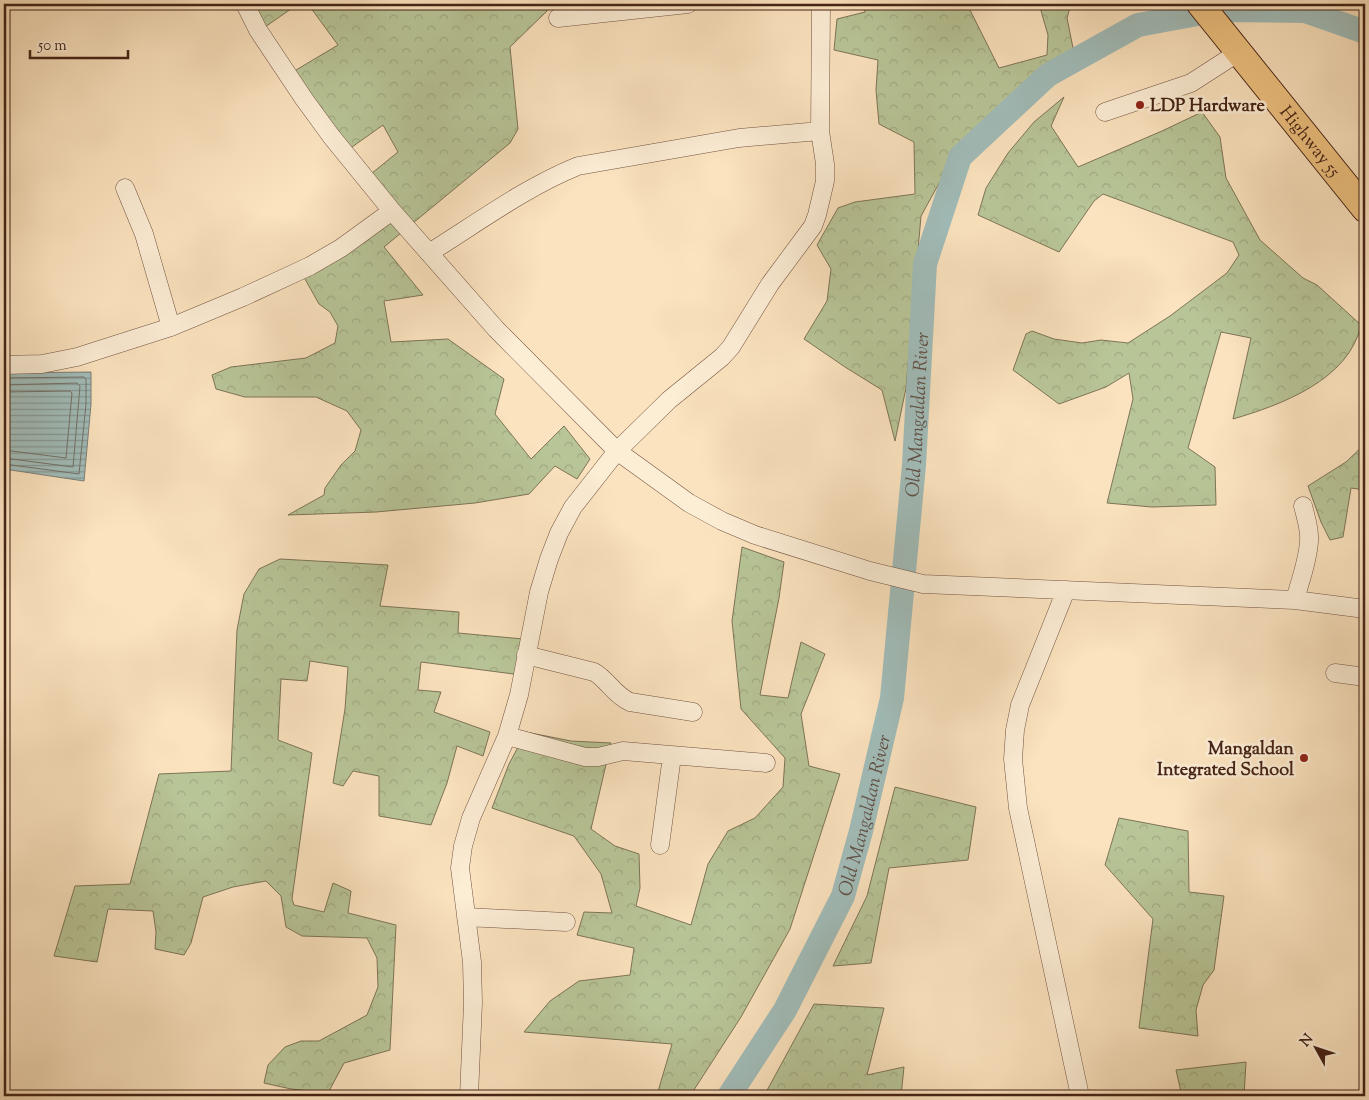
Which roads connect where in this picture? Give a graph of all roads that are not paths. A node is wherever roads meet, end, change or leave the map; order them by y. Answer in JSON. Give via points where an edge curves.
{"nodes":[{"id":1,"x":245,"y":4,"type":"edge"},
{"id":2,"x":688,"y":4,"type":"edge"},
{"id":3,"x":821,"y":4,"type":"edge"},
{"id":4,"x":1200,"y":4,"type":"edge"},
{"id":5,"x":643,"y":6,"type":"edge"},
{"id":6,"x":558,"y":18,"type":"dead end"},
{"id":7,"x":1239,"y":52,"type":"junction"},
{"id":8,"x":1105,"y":112,"type":"dead end"},
{"id":9,"x":820,"y":131,"type":"junction"},
{"id":10,"x":125,"y":188,"type":"dead end"},
{"id":11,"x":1365,"y":209,"type":"edge"},
{"id":12,"x":392,"y":211,"type":"junction"},
{"id":13,"x":429,"y":253,"type":"junction"},
{"id":14,"x":171,"y":328,"type":"junction"},
{"id":15,"x":4,"y":365,"type":"edge"},
{"id":16,"x":617,"y":451,"type":"junction"},
{"id":17,"x":1303,"y":506,"type":"dead end"},
{"id":18,"x":1066,"y":590,"type":"junction"},
{"id":19,"x":1295,"y":600,"type":"junction"},
{"id":20,"x":1365,"y":609,"type":"edge"},
{"id":21,"x":526,"y":656,"type":"junction"},
{"id":22,"x":1334,"y":673,"type":"dead end"},
{"id":23,"x":1365,"y":677,"type":"edge"},
{"id":24,"x":693,"y":712,"type":"dead end"},
{"id":25,"x":507,"y":736,"type":"junction"},
{"id":26,"x":672,"y":756,"type":"junction"},
{"id":27,"x":766,"y":763,"type":"dead end"},
{"id":28,"x":660,"y":845,"type":"dead end"},
{"id":29,"x":466,"y":916,"type":"junction"},
{"id":30,"x":566,"y":922,"type":"dead end"},
{"id":31,"x":469,"y":1096,"type":"edge"},
{"id":32,"x":1080,"y":1096,"type":"edge"}],
"edges":[{"from":1,"to":12,"type":"street","via":[[258,30],[304,99]]},
{"from":2,"to":5,"type":"street"},
{"from":3,"to":9,"type":"street"},
{"from":4,"to":7,"type":"highway","name":"Highway 55"},
{"from":5,"to":6,"type":"street"},
{"from":7,"to":8,"type":"street","via":[[1191,83]]},
{"from":7,"to":11,"type":"highway","name":"Highway 55"},
{"from":9,"to":13,"type":"street","via":[[740,138],[578,166],[535,187]]},
{"from":9,"to":16,"type":"street","via":[[825,182],[813,226],[722,358],[662,406]]},
{"from":10,"to":14,"type":"street","via":[[144,234]]},
{"from":12,"to":13,"type":"street"},
{"from":12,"to":14,"type":"street","via":[[310,266]]},
{"from":13,"to":16,"type":"street","via":[[496,329]]},
{"from":14,"to":15,"type":"street","via":[[77,357],[42,364]]},
{"from":16,"to":18,"type":"street","via":[[690,503],[722,521],[755,535],[870,571],[923,584]]},
{"from":16,"to":21,"type":"street","via":[[578,500],[559,533],[539,592]]},
{"from":17,"to":19,"type":"street","via":[[1309,542]]},
{"from":18,"to":19,"type":"street"},
{"from":18,"to":32,"type":"street","via":[[1020,705],[1013,759],[1018,808]]},
{"from":19,"to":20,"type":"street"},
{"from":21,"to":24,"type":"street","via":[[594,672],[630,702]]},
{"from":21,"to":25,"type":"street"},
{"from":22,"to":23,"type":"street"},
{"from":25,"to":26,"type":"street","via":[[585,757],[623,751]]},
{"from":25,"to":29,"type":"street","via":[[471,818],[463,846],[460,868]]},
{"from":26,"to":27,"type":"street"},
{"from":26,"to":28,"type":"street"},
{"from":29,"to":30,"type":"street"},
{"from":29,"to":31,"type":"street","via":[[472,962]]}]}
